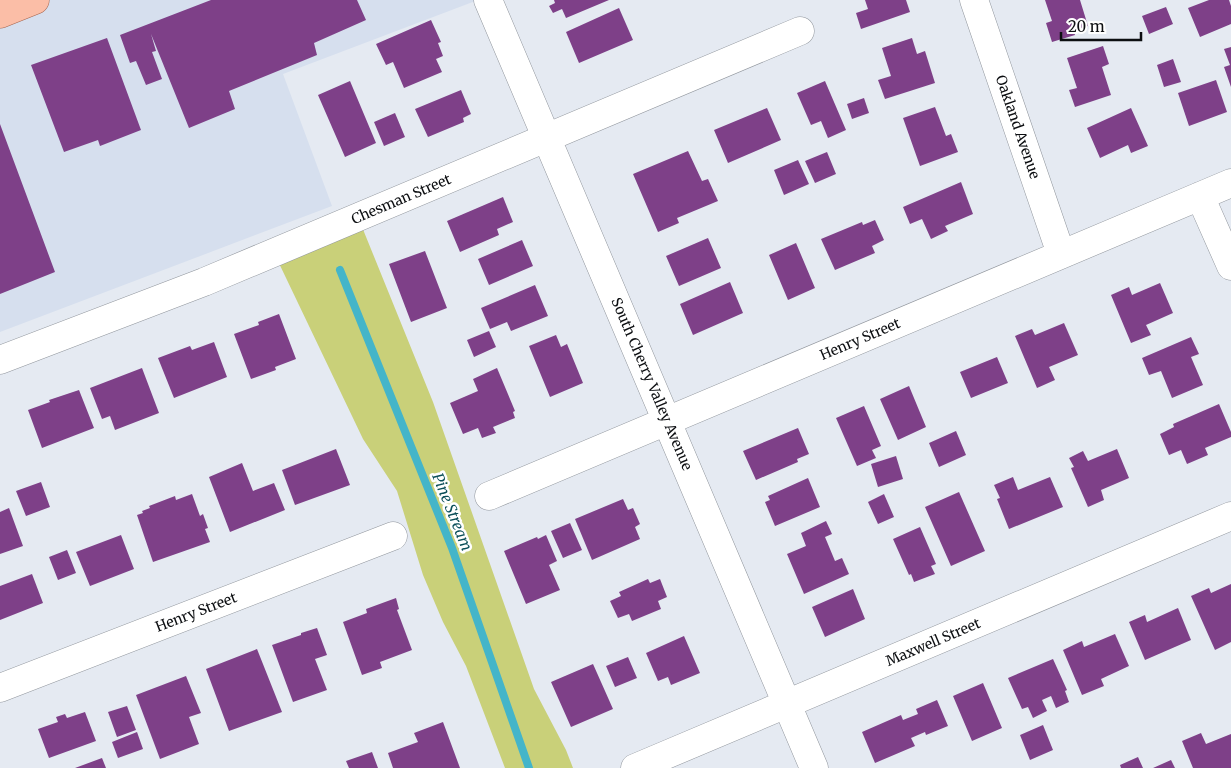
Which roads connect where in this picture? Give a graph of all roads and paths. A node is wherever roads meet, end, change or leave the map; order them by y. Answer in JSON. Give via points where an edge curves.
{"nodes":[{"id":1,"x":35,"y":0,"type":"edge"},
{"id":2,"x":488,"y":0,"type":"edge"},
{"id":3,"x":974,"y":0,"type":"edge"},
{"id":4,"x":0,"y":14,"type":"edge"},
{"id":5,"x":800,"y":32,"type":"dead end"},
{"id":6,"x":547,"y":137,"type":"junction"},
{"id":7,"x":1231,"y":183,"type":"edge"},
{"id":8,"x":1200,"y":196,"type":"junction"},
{"id":9,"x":1061,"y":254,"type":"junction"},
{"id":10,"x":1231,"y":266,"type":"edge"},
{"id":11,"x":0,"y":360,"type":"edge"},
{"id":12,"x":667,"y":420,"type":"junction"},
{"id":13,"x":489,"y":496,"type":"dead end"},
{"id":14,"x":1231,"y":516,"type":"edge"},
{"id":15,"x":393,"y":536,"type":"dead end"},
{"id":16,"x":0,"y":688,"type":"edge"},
{"id":17,"x":787,"y":704,"type":"junction"},
{"id":18,"x":635,"y":768,"type":"edge"},
{"id":19,"x":814,"y":768,"type":"edge"}],
"edges":[{"from":1,"to":4,"type":"main road"},
{"from":2,"to":6,"type":"street","name":"South Cherry Valley Avenue"},
{"from":3,"to":9,"type":"street","name":"Oakland Avenue"},
{"from":5,"to":6,"type":"street","name":"Chesman Street"},
{"from":6,"to":11,"type":"street","name":"Chesman Street","via":[[204,282]]},
{"from":6,"to":12,"type":"street","name":"South Cherry Valley Avenue"},
{"from":7,"to":8,"type":"street","name":"Henry Street"},
{"from":8,"to":9,"type":"street","name":"Henry Street"},
{"from":8,"to":10,"type":"street"},
{"from":9,"to":12,"type":"street","name":"Henry Street"},
{"from":12,"to":13,"type":"street","name":"Henry Street"},
{"from":12,"to":17,"type":"street","name":"South Cherry Valley Avenue"},
{"from":14,"to":17,"type":"street","name":"Maxwell Street"},
{"from":15,"to":16,"type":"street","name":"Henry Street"},
{"from":17,"to":18,"type":"street","name":"Maxwell Street"},
{"from":17,"to":19,"type":"street","name":"South Cherry Valley Avenue"}]}
